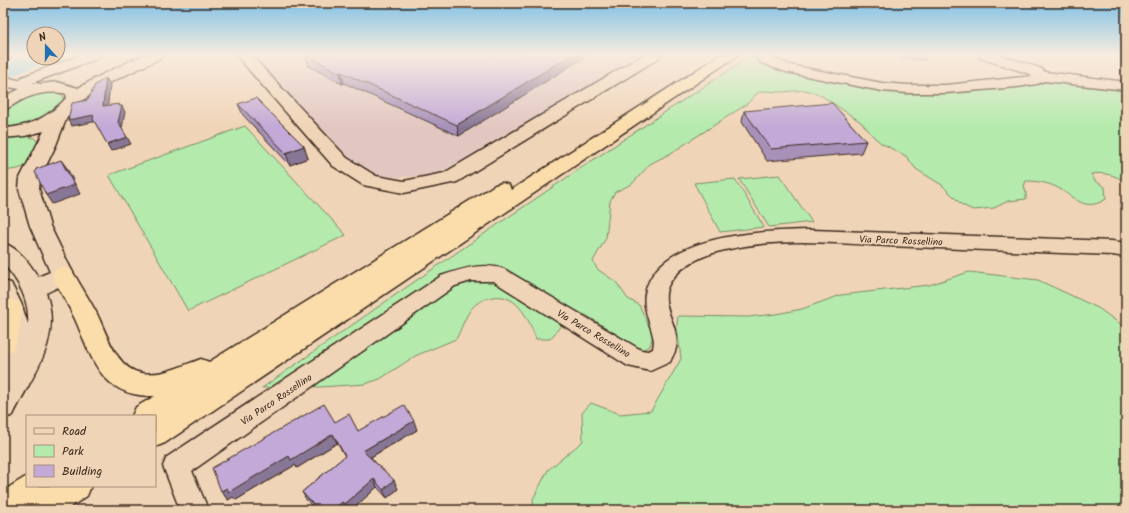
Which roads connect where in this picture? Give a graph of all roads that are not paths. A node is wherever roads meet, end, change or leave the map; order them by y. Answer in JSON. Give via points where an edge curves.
{"nodes":[{"id":1,"x":91,"y":79,"type":"edge"},
{"id":2,"x":108,"y":79,"type":"edge"},
{"id":3,"x":265,"y":79,"type":"edge"},
{"id":4,"x":614,"y":79,"type":"edge"},
{"id":5,"x":674,"y":79,"type":"edge"},
{"id":6,"x":695,"y":79,"type":"edge"},
{"id":7,"x":842,"y":79,"type":"edge"},
{"id":8,"x":1038,"y":79,"type":"edge"},
{"id":9,"x":1066,"y":79,"type":"edge"},
{"id":10,"x":6,"y":81,"type":"edge"},
{"id":11,"x":1126,"y":86,"type":"edge"},
{"id":12,"x":52,"y":88,"type":"junction"},
{"id":13,"x":75,"y":97,"type":"junction"},
{"id":14,"x":6,"y":103,"type":"edge"},
{"id":15,"x":59,"y":116,"type":"junction"},
{"id":16,"x":11,"y":132,"type":"edge"},
{"id":17,"x":47,"y":145,"type":"junction"},
{"id":18,"x":1126,"y":250,"type":"edge"},
{"id":19,"x":3,"y":251,"type":"edge"},
{"id":20,"x":63,"y":275,"type":"junction"},
{"id":21,"x":34,"y":290,"type":"junction"},
{"id":22,"x":7,"y":298,"type":"edge"},
{"id":23,"x":282,"y":328,"type":"junction"},
{"id":24,"x":3,"y":344,"type":"edge"},
{"id":25,"x":4,"y":404,"type":"edge"},
{"id":26,"x":148,"y":415,"type":"edge"},
{"id":27,"x":156,"y":433,"type":"edge"},
{"id":28,"x":74,"y":487,"type":"edge"},
{"id":29,"x":42,"y":500,"type":"edge"},
{"id":30,"x":3,"y":509,"type":"edge"},
{"id":31,"x":193,"y":509,"type":"edge"}],
"edges":[{"from":1,"to":12,"type":"street"},
{"from":2,"to":13,"type":"street"},
{"from":3,"to":4,"type":"street","via":[[340,162],[370,181],[404,187],[450,178]]},
{"from":5,"to":23,"type":"highway"},
{"from":6,"to":27,"type":"highway"},
{"from":7,"to":8,"type":"street","via":[[907,89],[946,89]]},
{"from":9,"to":11,"type":"street"},
{"from":10,"to":12,"type":"street"},
{"from":10,"to":14,"type":"street"},
{"from":12,"to":13,"type":"street","via":[[73,91]]},
{"from":12,"to":14,"type":"street","via":[[21,94]]},
{"from":13,"to":15,"type":"street"},
{"from":15,"to":16,"type":"street","via":[[45,124]]},
{"from":15,"to":17,"type":"street"},
{"from":16,"to":17,"type":"street","via":[[38,134]]},
{"from":17,"to":20,"type":"street","via":[[30,178],[29,189],[40,226]]},
{"from":18,"to":31,"type":"street","name":"Via Parco Rossellino","via":[[812,236],[721,243],[692,253],[672,266],[660,279],[655,297],[666,345],[662,355],[650,361],[636,359],[497,274],[471,274],[448,281],[177,466]]},
{"from":19,"to":21,"type":"street","via":[[13,259]]},
{"from":20,"to":21,"type":"street"},
{"from":20,"to":23,"type":"highway","via":[[111,367],[123,379],[136,384],[159,384],[180,379]]},
{"from":21,"to":25,"type":"street","via":[[40,314],[36,345]]},
{"from":22,"to":24,"type":"highway"},
{"from":22,"to":25,"type":"street","via":[[18,352]]},
{"from":23,"to":26,"type":"highway"},
{"from":28,"to":29,"type":"highway"},
{"from":29,"to":30,"type":"highway"}]}
